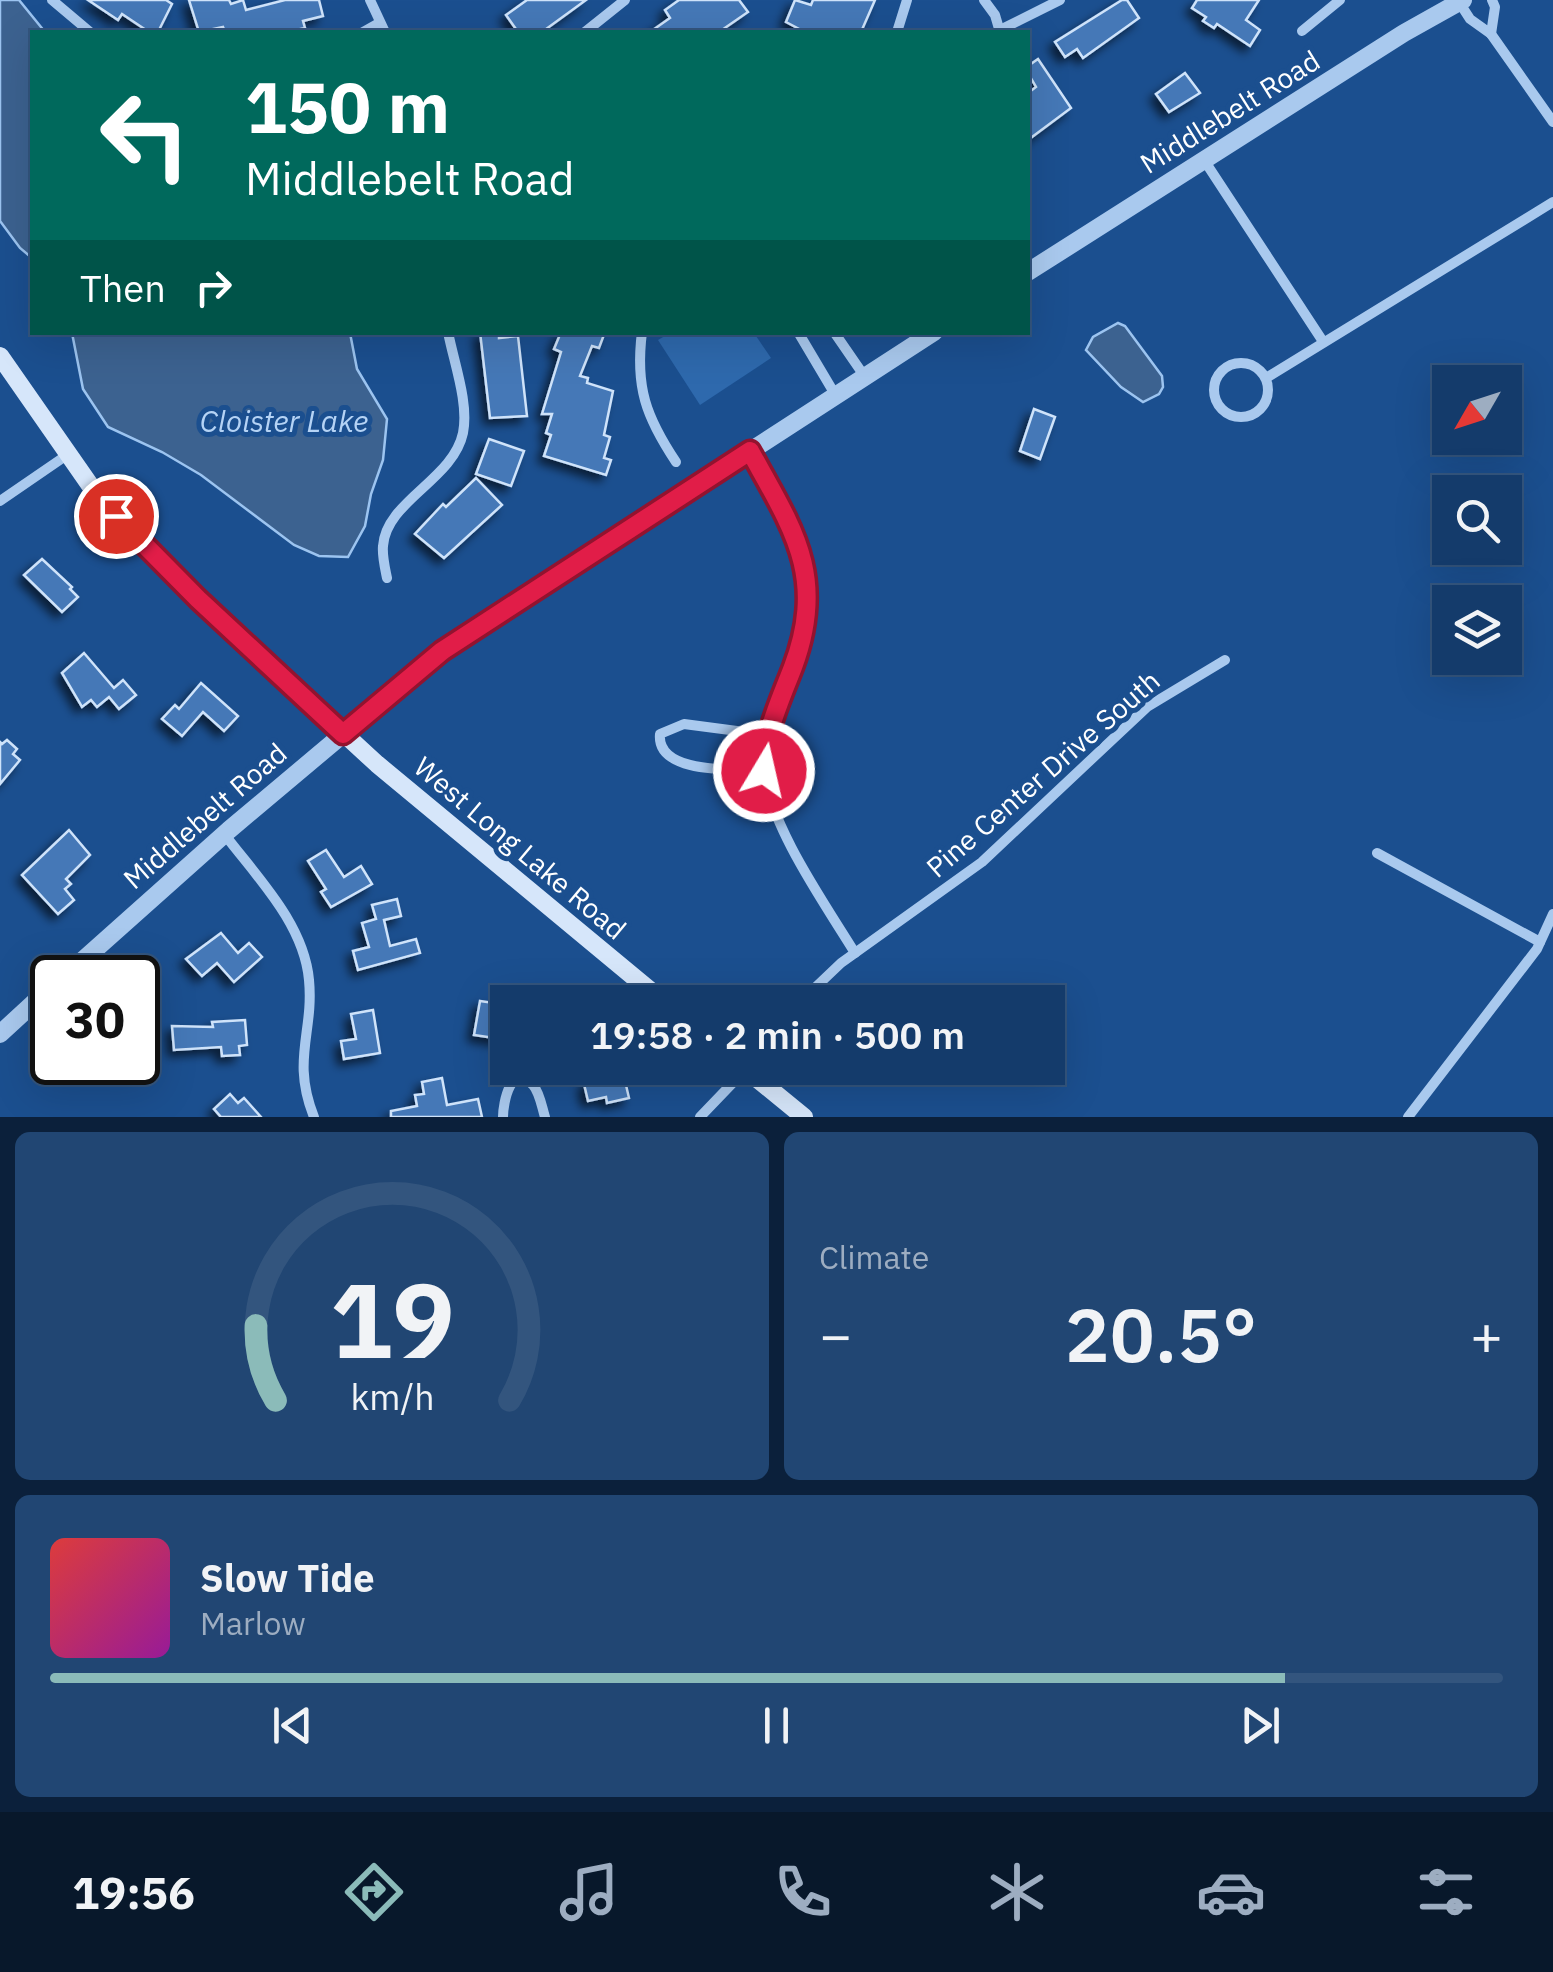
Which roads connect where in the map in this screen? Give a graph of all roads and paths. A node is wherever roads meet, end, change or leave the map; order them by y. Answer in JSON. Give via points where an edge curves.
{"nodes":[{"id":1,"x":52,"y":0,"type":"edge"},
{"id":2,"x":370,"y":0,"type":"edge"},
{"id":3,"x":625,"y":0,"type":"edge"},
{"id":4,"x":908,"y":0,"type":"edge"},
{"id":5,"x":984,"y":0,"type":"edge"},
{"id":6,"x":1060,"y":0,"type":"edge"},
{"id":7,"x":1340,"y":0,"type":"edge"},
{"id":8,"x":1492,"y":0,"type":"edge"},
{"id":9,"x":1461,"y":1,"type":"edge"},
{"id":10,"x":382,"y":28,"type":"edge"},
{"id":11,"x":88,"y":30,"type":"edge"},
{"id":12,"x":588,"y":30,"type":"edge"},
{"id":13,"x":898,"y":30,"type":"edge"},
{"id":14,"x":999,"y":30,"type":"edge"},
{"id":15,"x":1002,"y":30,"type":"edge"},
{"id":16,"x":1302,"y":32,"type":"dead end"},
{"id":17,"x":1491,"y":34,"type":"junction"},
{"id":18,"x":1553,"y":122,"type":"edge"},
{"id":19,"x":1204,"y":160,"type":"junction"},
{"id":20,"x":1553,"y":202,"type":"edge"},
{"id":21,"x":1030,"y":271,"type":"edge"},
{"id":22,"x":449,"y":335,"type":"edge"},
{"id":23,"x":642,"y":335,"type":"edge"},
{"id":24,"x":800,"y":335,"type":"edge"},
{"id":25,"x":836,"y":335,"type":"edge"},
{"id":26,"x":929,"y":335,"type":"edge"},
{"id":27,"x":1322,"y":340,"type":"junction"},
{"id":28,"x":0,"y":356,"type":"edge"},
{"id":29,"x":865,"y":377,"type":"junction"},
{"id":30,"x":1266,"y":378,"type":"junction"},
{"id":31,"x":836,"y":396,"type":"junction"},
{"id":32,"x":750,"y":451,"type":"junction"},
{"id":33,"x":67,"y":455,"type":"junction"},
{"id":34,"x":676,"y":462,"type":"dead end"},
{"id":35,"x":0,"y":501,"type":"edge"},
{"id":36,"x":387,"y":578,"type":"dead end"},
{"id":37,"x":1225,"y":660,"type":"dead end"},
{"id":38,"x":343,"y":734,"type":"junction"},
{"id":39,"x":768,"y":735,"type":"junction"},
{"id":40,"x":764,"y":771,"type":"junction"},
{"id":41,"x":224,"y":835,"type":"junction"},
{"id":42,"x":1377,"y":853,"type":"dead end"},
{"id":43,"x":1553,"y":914,"type":"edge"},
{"id":44,"x":1540,"y":942,"type":"junction"},
{"id":45,"x":855,"y":953,"type":"junction"},
{"id":46,"x":88,"y":955,"type":"edge"},
{"id":47,"x":644,"y":985,"type":"edge"},
{"id":48,"x":819,"y":985,"type":"edge"},
{"id":49,"x":30,"y":1006,"type":"edge"},
{"id":50,"x":0,"y":1034,"type":"edge"},
{"id":51,"x":730,"y":1085,"type":"edge"},
{"id":52,"x":766,"y":1085,"type":"edge"},
{"id":53,"x":314,"y":1117,"type":"edge"},
{"id":54,"x":503,"y":1117,"type":"edge"},
{"id":55,"x":546,"y":1117,"type":"edge"},
{"id":56,"x":700,"y":1117,"type":"edge"},
{"id":57,"x":804,"y":1117,"type":"edge"},
{"id":58,"x":1408,"y":1117,"type":"edge"}],
"edges":[{"from":1,"to":11,"type":"street"},
{"from":2,"to":10,"type":"street"},
{"from":3,"to":12,"type":"street"},
{"from":4,"to":13,"type":"street"},
{"from":5,"to":14,"type":"street"},
{"from":6,"to":15,"type":"street"},
{"from":7,"to":16,"type":"street"},
{"from":8,"to":17,"type":"street"},
{"from":9,"to":17,"type":"street","via":[[1470,19]]},
{"from":9,"to":19,"type":"street","name":"Middlebelt Road"},
{"from":17,"to":18,"type":"street"},
{"from":19,"to":21,"type":"street","name":"Middlebelt Road"},
{"from":19,"to":27,"type":"street"},
{"from":20,"to":27,"type":"street"},
{"from":22,"to":36,"type":"street","via":[[462,438],[445,466],[388,526],[382,548]]},
{"from":23,"to":34,"type":"street","via":[[643,396]]},
{"from":24,"to":31,"type":"street"},
{"from":25,"to":29,"type":"street"},
{"from":26,"to":29,"type":"street","name":"Middlebelt Road"},
{"from":27,"to":30,"type":"street"},
{"from":28,"to":33,"type":"main road","name":"West Long Lake Road"},
{"from":29,"to":31,"type":"street","name":"Middlebelt Road"},
{"from":30,"to":30,"type":"street","via":[[1269,392],[1254,414],[1236,417],[1220,408],[1215,382],[1225,368],[1250,364]]},
{"from":31,"to":32,"type":"street","name":"Middlebelt Road"},
{"from":32,"to":38,"type":"street","name":"Middlebelt Road","via":[[442,651]]},
{"from":32,"to":39,"type":"street","via":[[793,532],[808,591],[799,650]]},
{"from":33,"to":35,"type":"street"},
{"from":33,"to":38,"type":"main road","name":"West Long Lake Road","via":[[151,552]]},
{"from":37,"to":45,"type":"street","name":"Pine Center Drive South","via":[[1147,707],[982,862]]},
{"from":38,"to":41,"type":"street","name":"Middlebelt Road"},
{"from":38,"to":47,"type":"main road","name":"West Long Lake Road"},
{"from":39,"to":40,"type":"street"},
{"from":39,"to":40,"type":"street","via":[[684,724],[660,734],[659,742],[682,764]]},
{"from":40,"to":45,"type":"street","via":[[776,813]]},
{"from":41,"to":46,"type":"street","name":"Middlebelt Road"},
{"from":41,"to":53,"type":"street","via":[[288,920],[304,954],[309,982],[301,1071]]},
{"from":42,"to":44,"type":"street"},
{"from":43,"to":44,"type":"street"},
{"from":44,"to":58,"type":"street"},
{"from":45,"to":48,"type":"street","name":"Pine Center Drive South"},
{"from":49,"to":50,"type":"street"},
{"from":51,"to":56,"type":"street"},
{"from":52,"to":57,"type":"main road"},
{"from":54,"to":55,"type":"street","via":[[507,1087],[525,1080]]}]}
